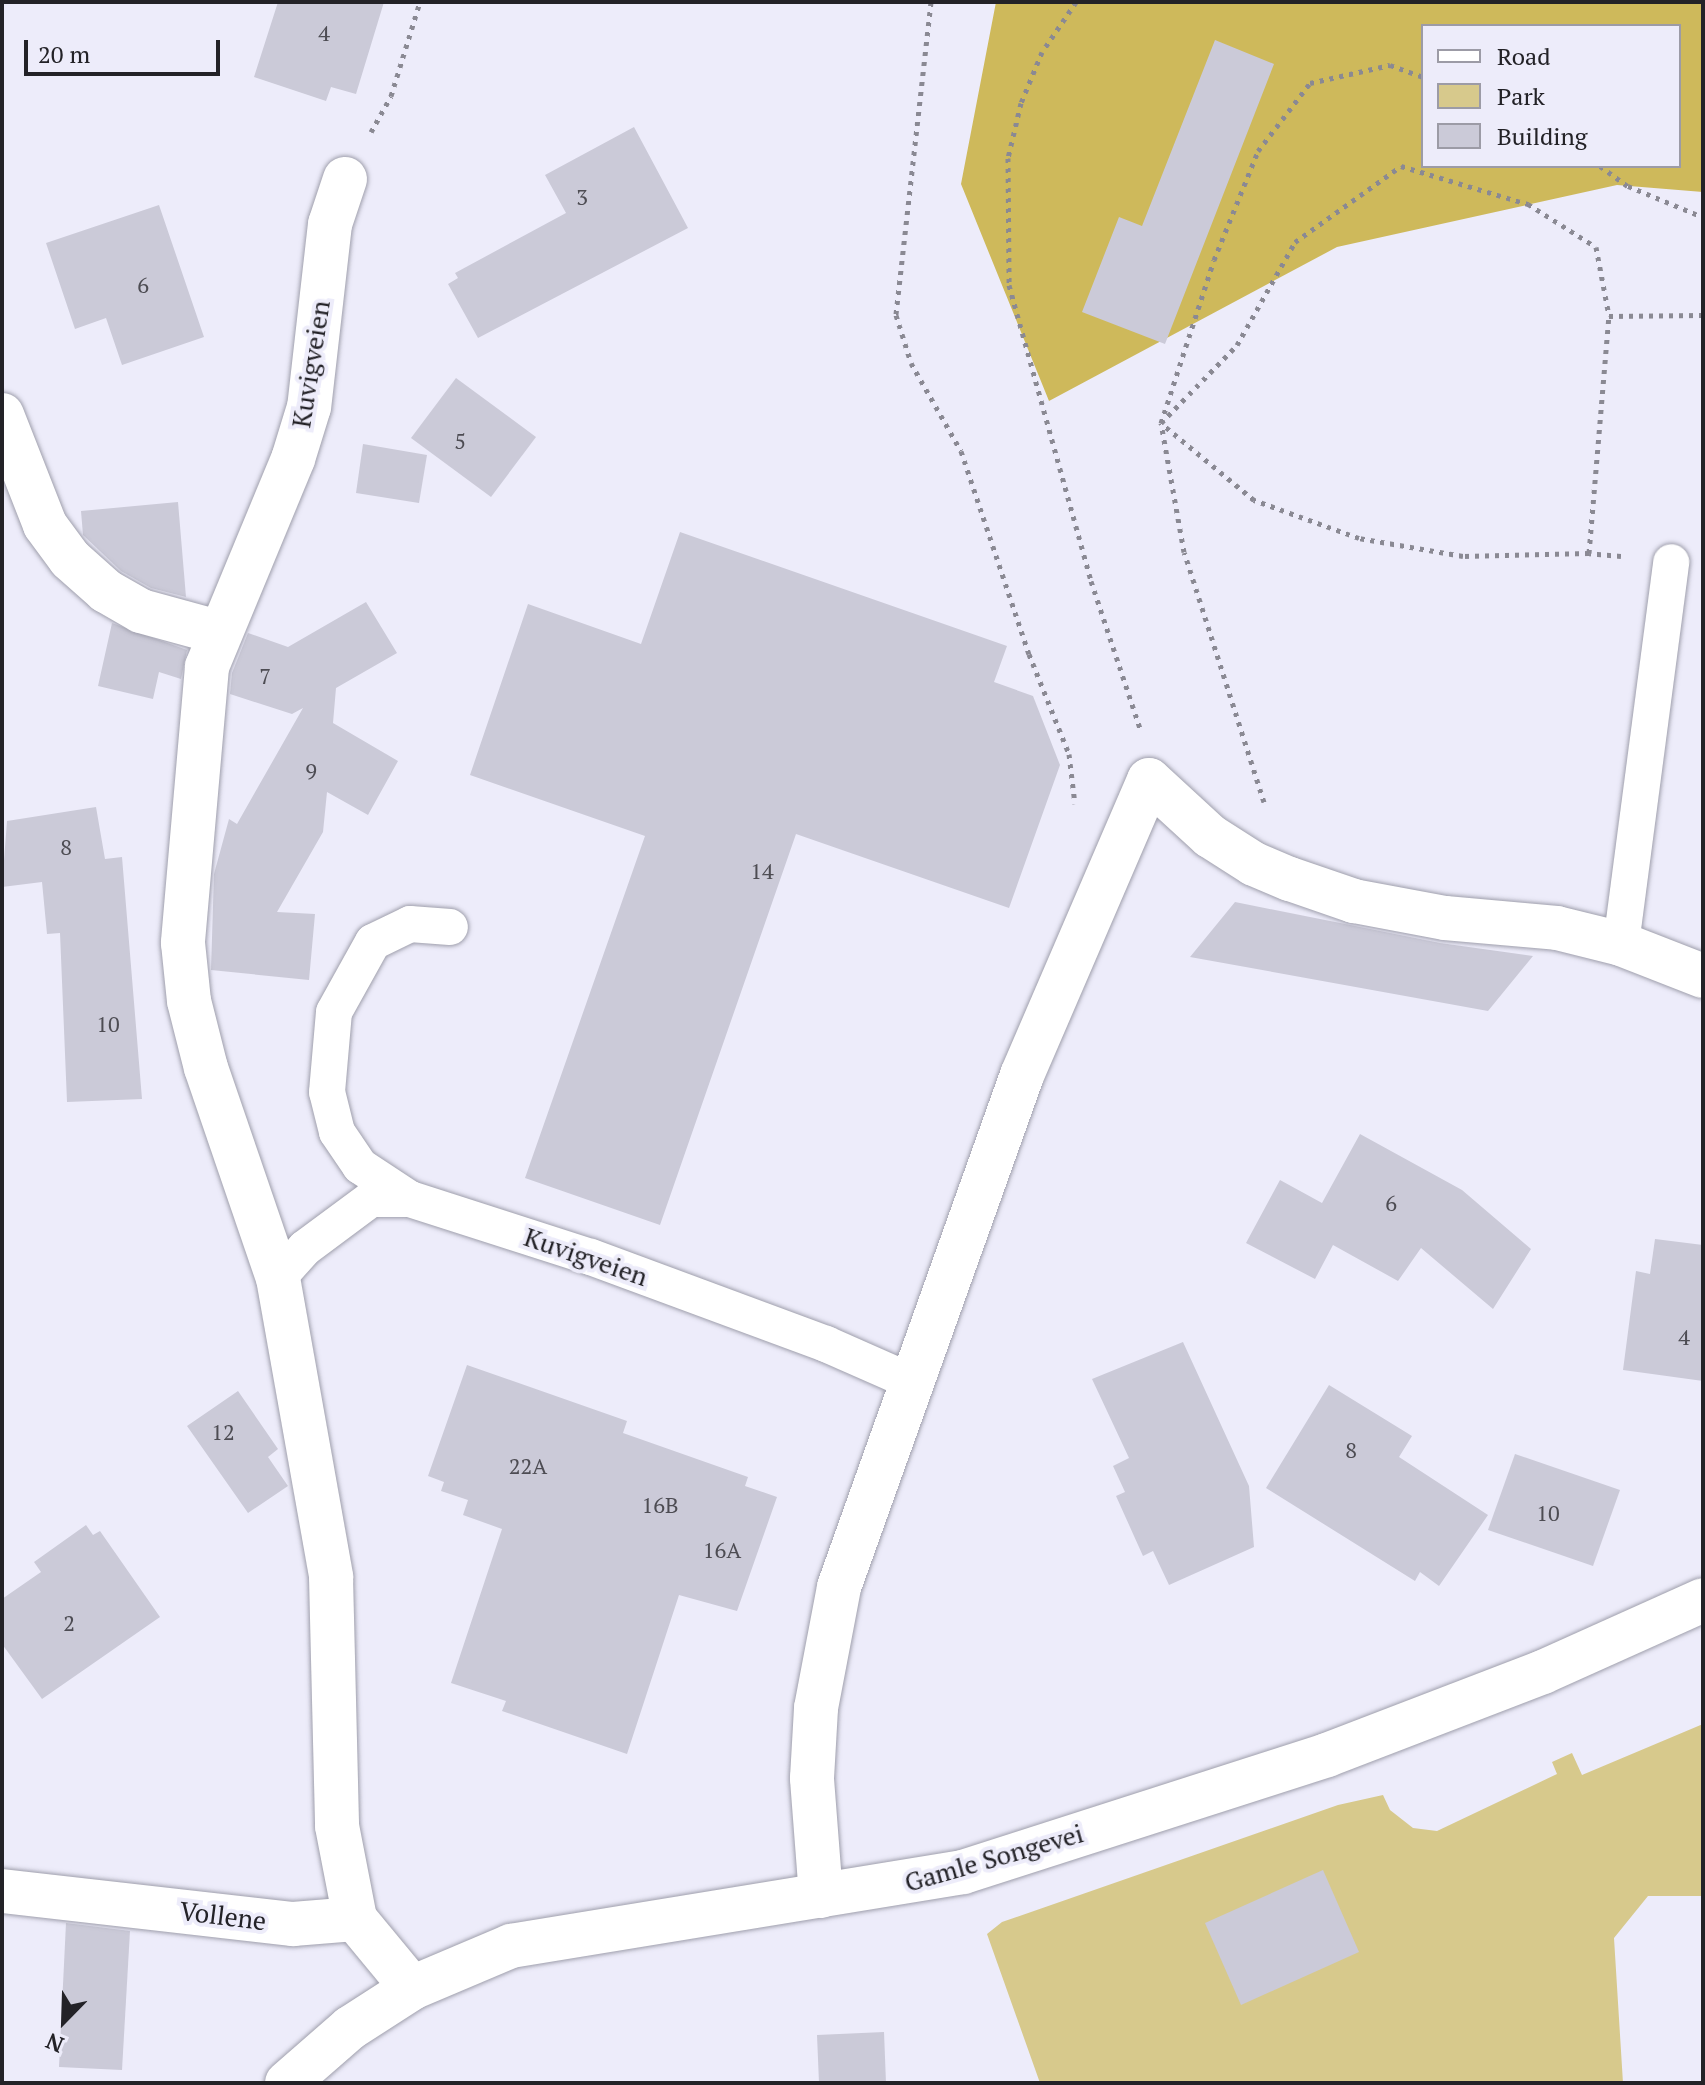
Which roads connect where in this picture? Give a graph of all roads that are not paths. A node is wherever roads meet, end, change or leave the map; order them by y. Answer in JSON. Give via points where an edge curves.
{"nodes":[{"id":1,"x":345,"y":179,"type":"road end"},
{"id":2,"x":2,"y":415,"type":"edge"},
{"id":3,"x":1671,"y":562,"type":"road end"},
{"id":4,"x":218,"y":632,"type":"junction"},
{"id":5,"x":450,"y":927,"type":"dead end"},
{"id":6,"x":1621,"y":944,"type":"junction"},
{"id":7,"x":1703,"y":976,"type":"edge"},
{"id":8,"x":410,"y":1199,"type":"junction"},
{"id":9,"x":278,"y":1278,"type":"junction"},
{"id":10,"x":910,"y":1381,"type":"junction"},
{"id":11,"x":1703,"y":1600,"type":"edge"},
{"id":12,"x":2,"y":1891,"type":"edge"},
{"id":13,"x":821,"y":1896,"type":"junction"},
{"id":14,"x":355,"y":1919,"type":"junction"},
{"id":15,"x":412,"y":1988,"type":"junction"},
{"id":16,"x":287,"y":2083,"type":"edge"}],
"edges":[{"from":1,"to":4,"type":"street","name":"Kuvigveien","via":[[330,224],[309,407],[293,459]]},
{"from":2,"to":4,"type":"street","via":[[45,525],[70,559],[106,591],[141,611]]},
{"from":3,"to":6,"type":"lane"},
{"from":4,"to":9,"type":"street","name":"Kuvigveien","via":[[202,702],[198,810],[183,943],[189,1001],[206,1068]]},
{"from":5,"to":8,"type":"lane","via":[[410,924],[373,942],[334,1012],[327,1092],[337,1132],[360,1166]]},
{"from":6,"to":7,"type":"street"},
{"from":6,"to":10,"type":"street","via":[[1557,928],[1445,918],[1354,901],[1290,879],[1210,836],[1149,780],[1022,1075]]},
{"from":8,"to":9,"type":"lane","name":"Kuvigveien","via":[[371,1199],[305,1248]]},
{"from":8,"to":10,"type":"lane","name":"Kuvigveien","via":[[591,1257],[826,1344]]},
{"from":9,"to":14,"type":"street","name":"Kuvigveien","via":[[331,1577],[337,1826]]},
{"from":10,"to":13,"type":"street","via":[[839,1587],[825,1644],[812,1778]]},
{"from":11,"to":13,"type":"street","name":"Gamle Songevei","via":[[1543,1672],[1327,1755],[963,1872]]},
{"from":12,"to":14,"type":"street","name":"Vollene","via":[[293,1924]]},
{"from":13,"to":15,"type":"street","name":"Gamle Songevei","via":[[511,1946]]},
{"from":14,"to":15,"type":"street"},
{"from":15,"to":16,"type":"street","name":"Gamle Songevei","via":[[350,2028]]}]}
